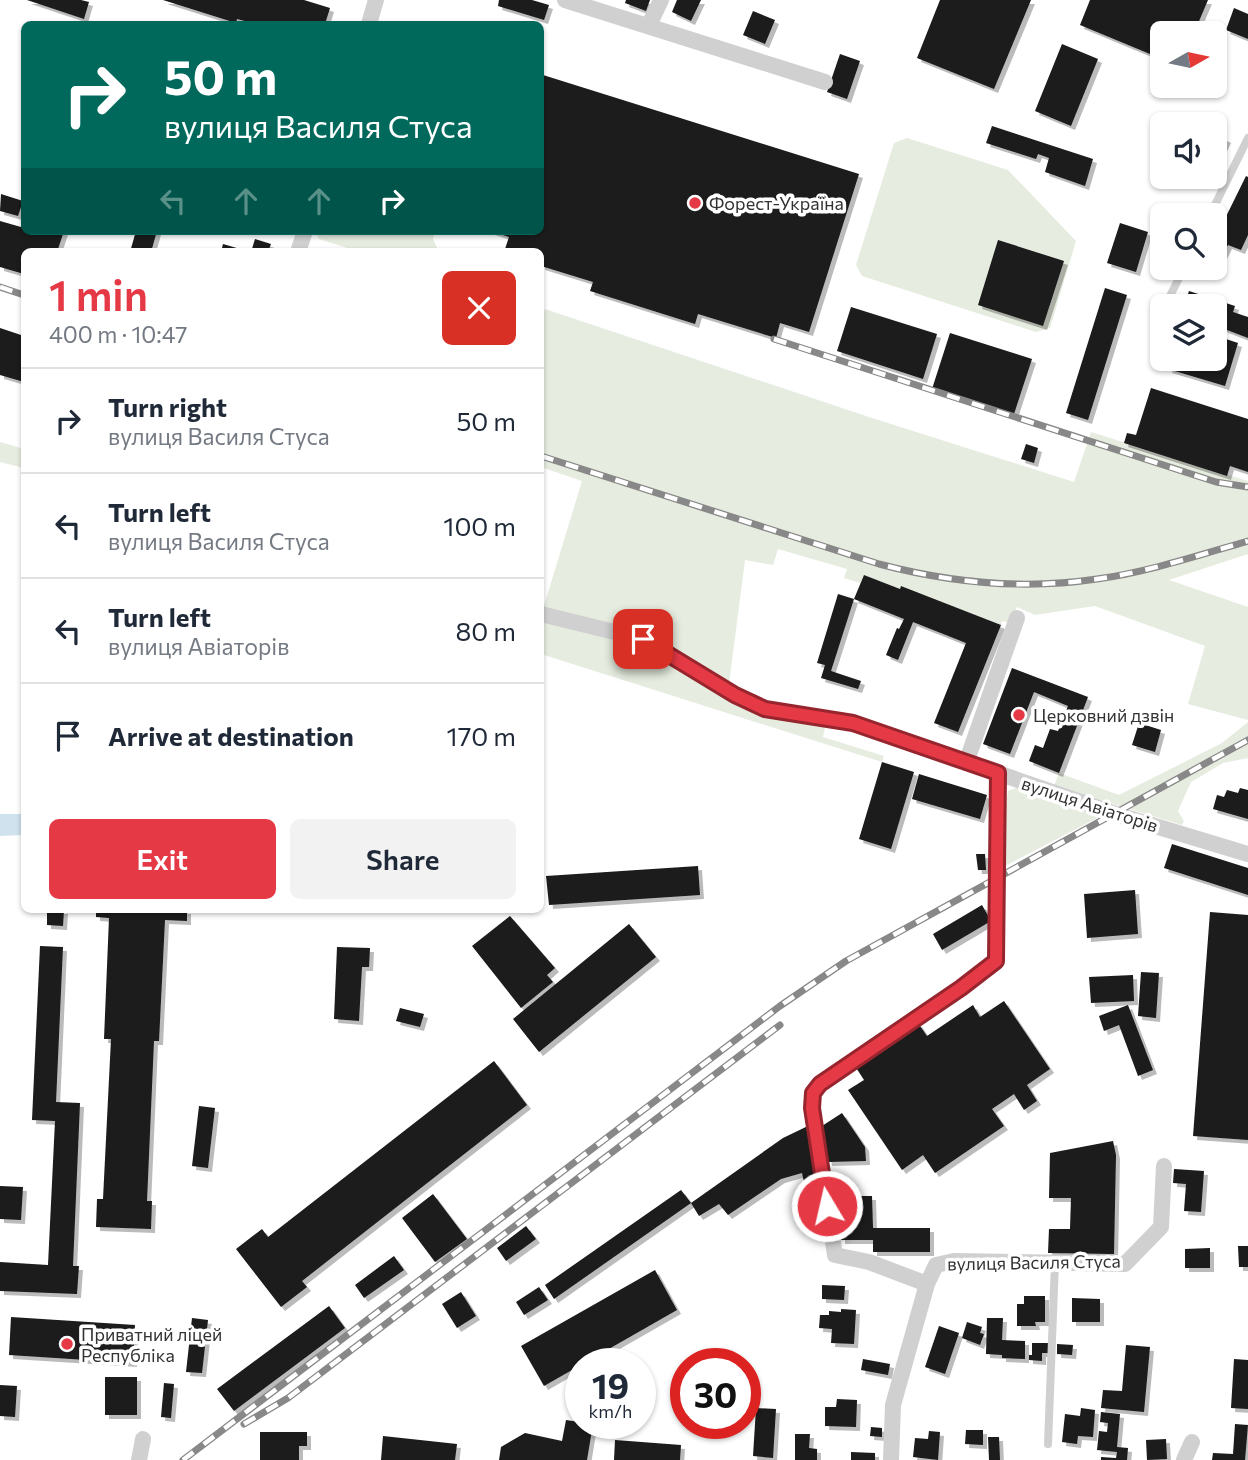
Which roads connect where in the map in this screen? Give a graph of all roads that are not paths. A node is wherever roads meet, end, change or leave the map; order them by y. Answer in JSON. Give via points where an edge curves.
{"nodes":[{"id":1,"x":376,"y":0,"type":"edge"},
{"id":2,"x":565,"y":0,"type":"edge"},
{"id":3,"x":661,"y":0,"type":"edge"},
{"id":4,"x":370,"y":21,"type":"edge"},
{"id":5,"x":649,"y":25,"type":"junction"},
{"id":6,"x":825,"y":82,"type":"dead end"},
{"id":7,"x":1248,"y":138,"type":"edge"},
{"id":8,"x":1216,"y":203,"type":"edge"},
{"id":9,"x":544,"y":615,"type":"edge"},
{"id":10,"x":1017,"y":618,"type":"dead end"},
{"id":11,"x":966,"y":763,"type":"junction"},
{"id":12,"x":998,"y":773,"type":"junction"},
{"id":13,"x":1248,"y":854,"type":"edge"},
{"id":14,"x":1164,"y":1166,"type":"dead end"},
{"id":15,"x":1055,"y":1261,"type":"junction"},
{"id":16,"x":927,"y":1284,"type":"junction"},
{"id":17,"x":143,"y":1439,"type":"dead end"},
{"id":18,"x":1192,"y":1442,"type":"dead end"},
{"id":19,"x":1048,"y":1444,"type":"dead end"},
{"id":20,"x":139,"y":1460,"type":"edge"},
{"id":21,"x":891,"y":1460,"type":"edge"},
{"id":22,"x":1184,"y":1460,"type":"edge"}],
"edges":[{"from":1,"to":4,"type":"street"},
{"from":2,"to":5,"type":"street"},
{"from":3,"to":5,"type":"street"},
{"from":5,"to":6,"type":"street"},
{"from":7,"to":8,"type":"lane"},
{"from":9,"to":11,"type":"street","name":"вулиця Авіаторів","via":[[643,639],[765,709],[853,723]]},
{"from":10,"to":11,"type":"street"},
{"from":11,"to":12,"type":"street","name":"вулиця Авіаторів"},
{"from":12,"to":13,"type":"street","name":"вулиця Авіаторів"},
{"from":12,"to":16,"type":"street","name":"вулиця Василя Стуса","via":[[996,961],[813,1093],[835,1255],[869,1262]]},
{"from":14,"to":15,"type":"street","name":"вулиця Василя Стуса","via":[[1161,1227],[1125,1264]]},
{"from":15,"to":16,"type":"street","name":"вулиця Василя Стуса","via":[[954,1261],[936,1265]]},
{"from":15,"to":19,"type":"lane"},
{"from":16,"to":21,"type":"street","name":"вулиця Василя Стуса","via":[[893,1405]]},
{"from":17,"to":20,"type":"street"},
{"from":18,"to":22,"type":"street"}]}
